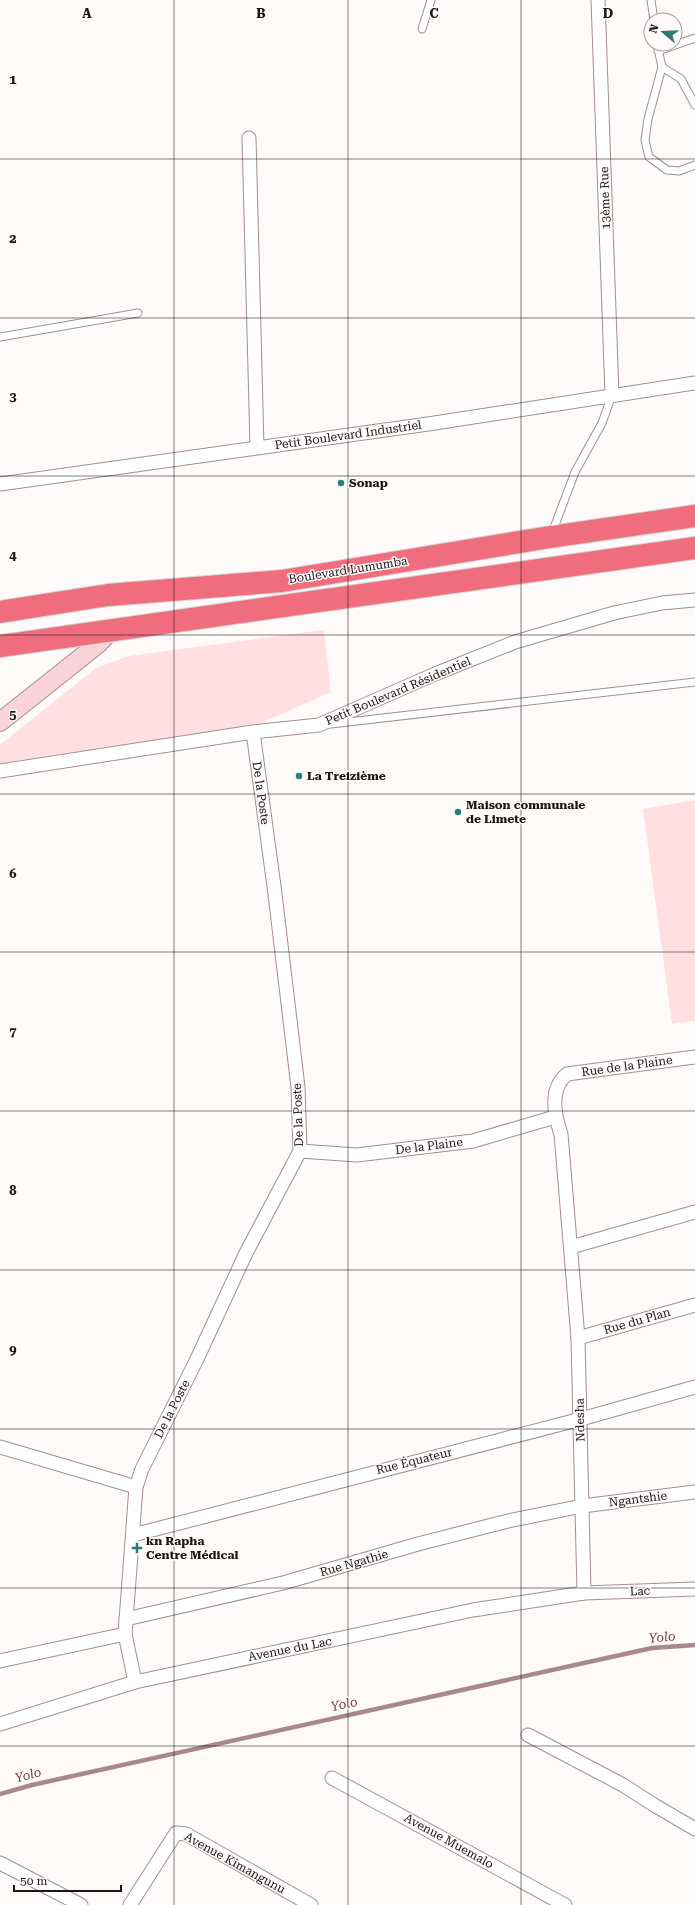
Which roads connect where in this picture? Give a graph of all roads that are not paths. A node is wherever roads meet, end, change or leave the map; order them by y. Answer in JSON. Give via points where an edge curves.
{"nodes":[{"id":1,"x":431,"y":0,"type":"edge"},
{"id":2,"x":598,"y":0,"type":"edge"},
{"id":3,"x":651,"y":0,"type":"edge"},
{"id":4,"x":653,"y":12,"type":"edge"},
{"id":5,"x":422,"y":29,"type":"dead end"},
{"id":6,"x":695,"y":38,"type":"edge"},
{"id":7,"x":683,"y":41,"type":"edge"},
{"id":8,"x":659,"y":52,"type":"edge"},
{"id":9,"x":662,"y":67,"type":"junction"},
{"id":10,"x":695,"y":105,"type":"edge"},
{"id":11,"x":249,"y":138,"type":"dead end"},
{"id":12,"x":695,"y":165,"type":"edge"},
{"id":13,"x":138,"y":313,"type":"dead end"},
{"id":14,"x":0,"y":337,"type":"edge"},
{"id":15,"x":695,"y":383,"type":"edge"},
{"id":16,"x":612,"y":395,"type":"junction"},
{"id":17,"x":257,"y":447,"type":"junction"},
{"id":18,"x":0,"y":484,"type":"edge"},
{"id":19,"x":695,"y":516,"type":"edge"},
{"id":20,"x":550,"y":537,"type":"junction"},
{"id":21,"x":695,"y":548,"type":"edge"},
{"id":22,"x":695,"y":600,"type":"edge"},
{"id":23,"x":0,"y":612,"type":"edge"},
{"id":24,"x":109,"y":632,"type":"junction"},
{"id":25,"x":0,"y":646,"type":"edge"},
{"id":26,"x":695,"y":682,"type":"edge"},
{"id":27,"x":0,"y":722,"type":"edge"},
{"id":28,"x":319,"y":726,"type":"junction"},
{"id":29,"x":253,"y":732,"type":"junction"},
{"id":30,"x":0,"y":771,"type":"edge"},
{"id":31,"x":695,"y":1057,"type":"edge"},
{"id":32,"x":560,"y":1080,"type":"joint"},
{"id":33,"x":555,"y":1117,"type":"junction"},
{"id":34,"x":300,"y":1151,"type":"junction"},
{"id":35,"x":695,"y":1212,"type":"edge"},
{"id":36,"x":571,"y":1247,"type":"junction"},
{"id":37,"x":695,"y":1305,"type":"edge"},
{"id":38,"x":578,"y":1338,"type":"junction"},
{"id":39,"x":695,"y":1387,"type":"edge"},
{"id":40,"x":581,"y":1419,"type":"junction"},
{"id":41,"x":0,"y":1447,"type":"edge"},
{"id":42,"x":136,"y":1487,"type":"junction"},
{"id":43,"x":695,"y":1492,"type":"edge"},
{"id":44,"x":582,"y":1506,"type":"junction"},
{"id":45,"x":132,"y":1535,"type":"junction"},
{"id":46,"x":695,"y":1589,"type":"edge"},
{"id":47,"x":584,"y":1593,"type":"junction"},
{"id":48,"x":126,"y":1620,"type":"junction"},
{"id":49,"x":125,"y":1634,"type":"junction"},
{"id":50,"x":0,"y":1661,"type":"edge"},
{"id":51,"x":135,"y":1682,"type":"junction"},
{"id":52,"x":0,"y":1724,"type":"edge"},
{"id":53,"x":528,"y":1735,"type":"dead end"},
{"id":54,"x":332,"y":1778,"type":"dead end"},
{"id":55,"x":695,"y":1829,"type":"edge"},
{"id":56,"x":0,"y":1863,"type":"edge"},
{"id":57,"x":81,"y":1905,"type":"edge"},
{"id":58,"x":130,"y":1905,"type":"edge"},
{"id":59,"x":311,"y":1905,"type":"edge"},
{"id":60,"x":564,"y":1905,"type":"edge"}],
"edges":[{"from":1,"to":5,"type":"lane"},
{"from":2,"to":16,"type":"street","name":"13ème Rue"},
{"from":3,"to":4,"type":"lane"},
{"from":6,"to":7,"type":"lane"},
{"from":8,"to":9,"type":"lane"},
{"from":9,"to":10,"type":"lane","via":[[680,79]]},
{"from":9,"to":12,"type":"lane","via":[[648,119],[645,140],[649,157],[667,170],[679,171]]},
{"from":11,"to":17,"type":"street"},
{"from":13,"to":14,"type":"lane"},
{"from":15,"to":16,"type":"street","name":"Petit Boulevard Industriel"},
{"from":16,"to":17,"type":"street","name":"Petit Boulevard Industriel","via":[[428,424]]},
{"from":16,"to":20,"type":"lane","via":[[602,423],[575,472]]},
{"from":17,"to":18,"type":"street","name":"Petit Boulevard Industriel"},
{"from":19,"to":20,"type":"highway","name":"Boulevard Lumumba"},
{"from":20,"to":23,"type":"highway","name":"Boulevard Lumumba","via":[[282,581],[108,595]]},
{"from":21,"to":24,"type":"highway","name":"Boulevard Lumumba"},
{"from":22,"to":28,"type":"street","name":"Petit Boulevard Résidentiel","via":[[614,613],[515,642],[435,674]]},
{"from":24,"to":25,"type":"highway","name":"Boulevard Lumumba"},
{"from":24,"to":27,"type":"street","via":[[98,644]]},
{"from":26,"to":28,"type":"lane"},
{"from":28,"to":29,"type":"street","name":"Petit Boulevard Résidentiel"},
{"from":29,"to":30,"type":"street","name":"Petit Boulevard Résidentiel"},
{"from":29,"to":34,"type":"street","name":"De la Poste","via":[[298,1087]]},
{"from":31,"to":32,"type":"street","name":"Rue de la Plaine","via":[[568,1074]]},
{"from":32,"to":33,"type":"street","name":"Ndesha","via":[[556,1090]]},
{"from":33,"to":34,"type":"street","name":"De la Plaine","via":[[473,1141],[357,1155]]},
{"from":33,"to":36,"type":"street","name":"Ndesha","via":[[561,1134]]},
{"from":34,"to":42,"type":"street","name":"De la Poste","via":[[246,1253],[197,1360],[142,1469]]},
{"from":35,"to":36,"type":"street"},
{"from":36,"to":38,"type":"street","name":"Ndesha"},
{"from":37,"to":38,"type":"street","name":"Rue du Plan"},
{"from":38,"to":40,"type":"street","name":"Ndesha"},
{"from":39,"to":40,"type":"street","name":"Rue Équateur"},
{"from":40,"to":44,"type":"street","name":"Ndesha"},
{"from":40,"to":45,"type":"street","name":"Rue Équateur"},
{"from":41,"to":42,"type":"street"},
{"from":42,"to":45,"type":"street","name":"De la Poste"},
{"from":43,"to":44,"type":"street","name":"Ngantshie"},
{"from":44,"to":47,"type":"street","name":"Ndesha"},
{"from":44,"to":48,"type":"street","name":"Rue Ngathie","via":[[508,1521],[284,1583]]},
{"from":45,"to":48,"type":"street","name":"De la Poste"},
{"from":46,"to":47,"type":"street","name":"Lac"},
{"from":47,"to":51,"type":"street","name":"Avenue du Lac","via":[[473,1610]]},
{"from":48,"to":49,"type":"street","name":"De la Poste"},
{"from":49,"to":50,"type":"street"},
{"from":49,"to":51,"type":"street","name":"De la Poste"},
{"from":51,"to":52,"type":"street","name":"Avenue du Lac"},
{"from":53,"to":55,"type":"street","via":[[623,1785]]},
{"from":54,"to":60,"type":"street","name":"Avenue Muemalo"},
{"from":56,"to":57,"type":"street"},
{"from":58,"to":59,"type":"street","name":"Avenue Kimangunu","via":[[176,1834],[180,1832]]}]}
